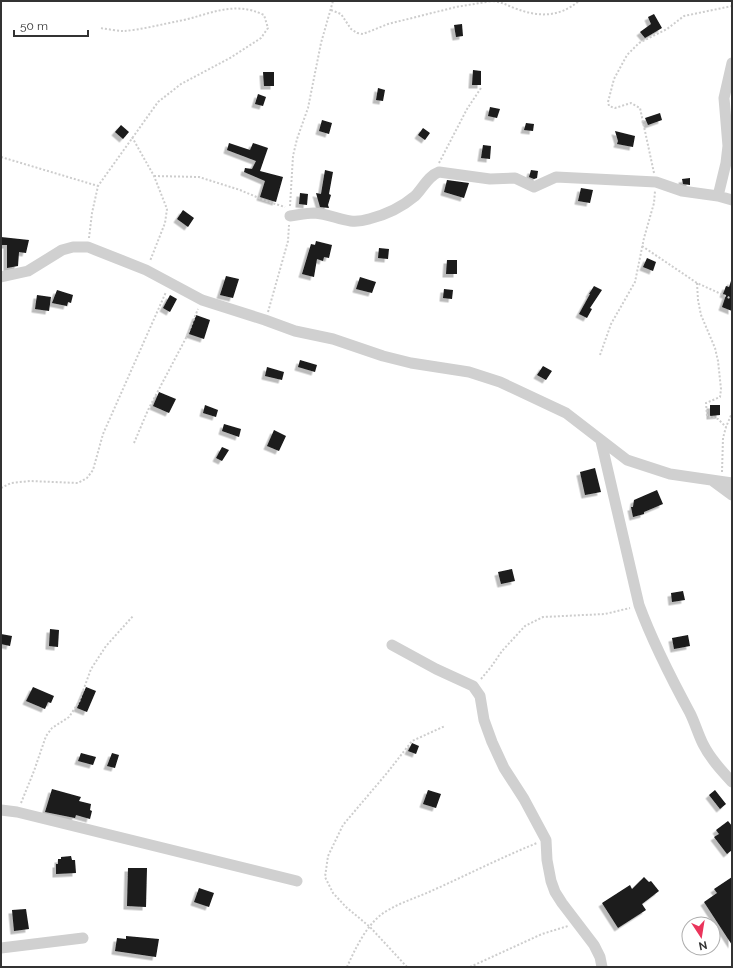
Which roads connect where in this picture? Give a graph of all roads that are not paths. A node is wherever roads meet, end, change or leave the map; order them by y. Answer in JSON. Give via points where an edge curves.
{"nodes":[{"id":1,"x":732,"y":62,"type":"edge"},
{"id":2,"x":718,"y":196,"type":"junction"},
{"id":3,"x":732,"y":200,"type":"edge"},
{"id":4,"x":290,"y":216,"type":"road end"},
{"id":5,"x":1,"y":277,"type":"edge"},
{"id":6,"x":601,"y":441,"type":"junction"},
{"id":7,"x":715,"y":480,"type":"junction"},
{"id":8,"x":732,"y":483,"type":"edge"},
{"id":9,"x":732,"y":495,"type":"edge"},
{"id":10,"x":392,"y":645,"type":"dead end"},
{"id":11,"x":732,"y":782,"type":"edge"},
{"id":12,"x":1,"y":810,"type":"edge"},
{"id":13,"x":297,"y":881,"type":"dead end"},
{"id":14,"x":83,"y":938,"type":"dead end"},
{"id":15,"x":1,"y":948,"type":"edge"},
{"id":16,"x":602,"y":967,"type":"edge"}],
"edges":[{"from":1,"to":2,"type":"street","via":[[724,98],[728,146]]},
{"from":2,"to":3,"type":"street"},
{"from":2,"to":4,"type":"street","via":[[682,191],[656,182],[556,177],[534,187],[516,178],[490,179],[439,172],[433,174],[416,195],[401,206],[369,219],[344,221],[315,213]]},
{"from":5,"to":6,"type":"street","via":[[28,271],[62,250],[88,247],[146,270],[202,300],[295,331],[333,339],[411,363],[469,372],[500,382],[566,413]]},
{"from":6,"to":7,"type":"street","via":[[627,460],[670,474]]},
{"from":6,"to":11,"type":"street","via":[[639,605],[648,630],[694,720],[702,742],[715,763]]},
{"from":7,"to":8,"type":"street"},
{"from":7,"to":9,"type":"street"},
{"from":10,"to":16,"type":"street","via":[[436,670],[473,686],[480,696],[484,720],[492,742],[504,768],[546,840],[555,892],[594,945]]},
{"from":12,"to":13,"type":"street"},
{"from":14,"to":15,"type":"street"}]}
